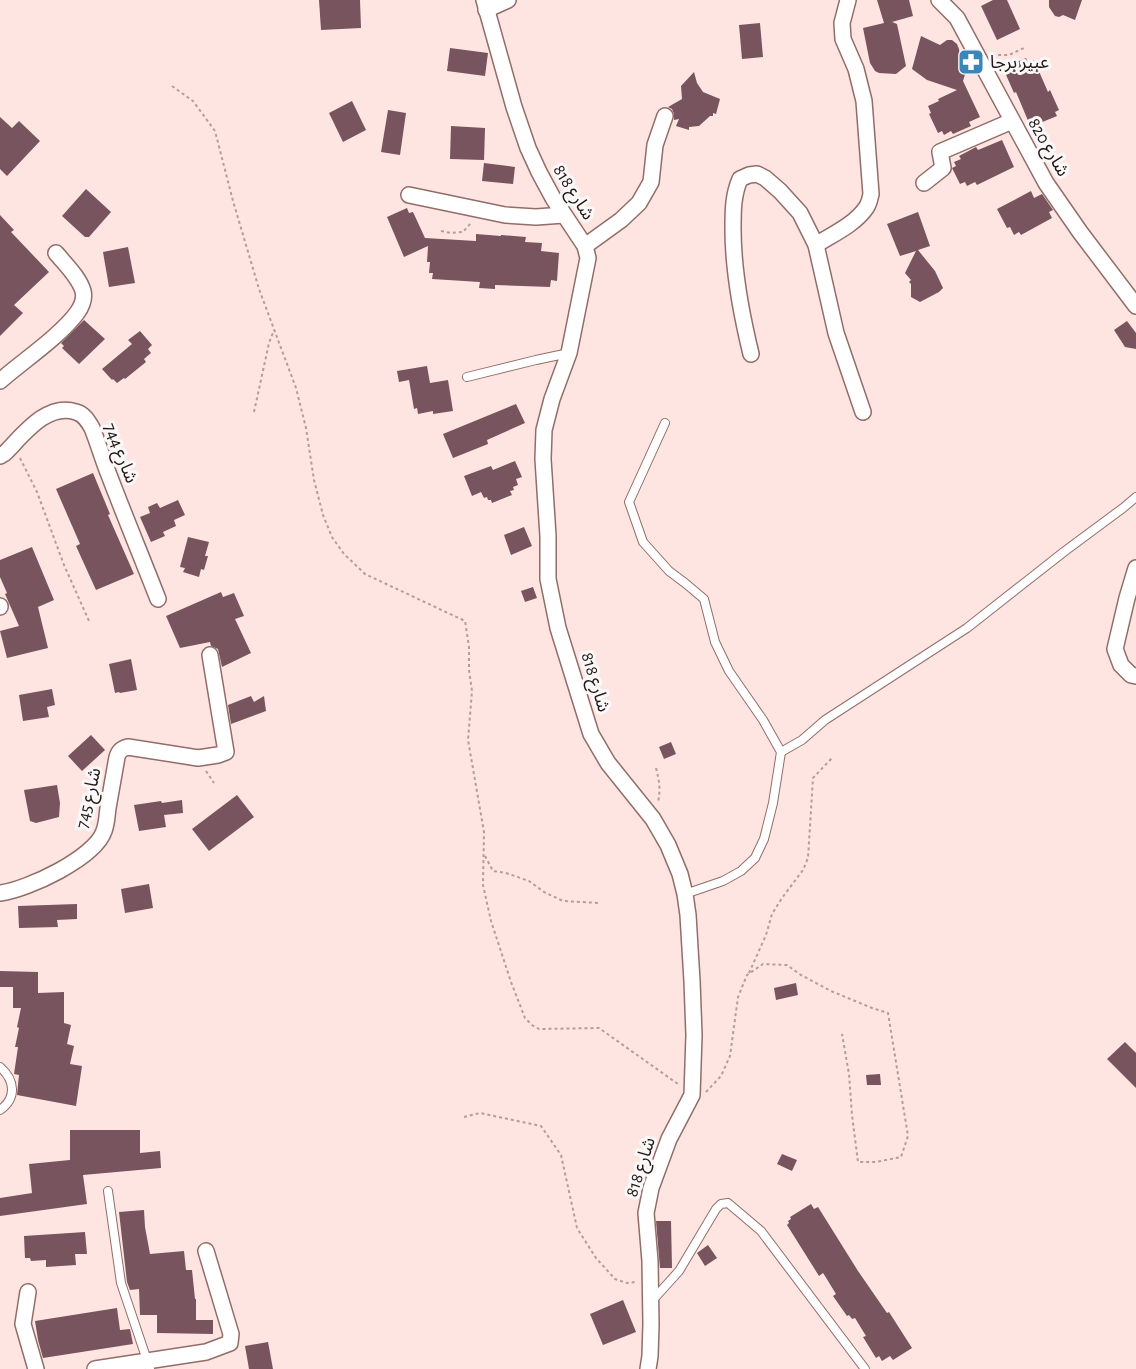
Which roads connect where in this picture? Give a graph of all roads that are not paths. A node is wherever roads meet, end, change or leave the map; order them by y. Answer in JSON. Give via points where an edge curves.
{"nodes":[{"id":1,"x":508,"y":0,"type":"edge"},
{"id":2,"x":848,"y":0,"type":"edge"},
{"id":3,"x":939,"y":0,"type":"edge"},
{"id":4,"x":485,"y":5,"type":"edge"},
{"id":5,"x":665,"y":116,"type":"dead end"},
{"id":6,"x":1012,"y":121,"type":"junction"},
{"id":7,"x":924,"y":183,"type":"dead end"},
{"id":8,"x":409,"y":195,"type":"dead end"},
{"id":9,"x":564,"y":215,"type":"junction"},
{"id":10,"x":816,"y":245,"type":"junction"},
{"id":11,"x":585,"y":246,"type":"junction"},
{"id":12,"x":56,"y":253,"type":"dead end"},
{"id":13,"x":1136,"y":306,"type":"edge"},
{"id":14,"x":569,"y":353,"type":"junction"},
{"id":15,"x":751,"y":354,"type":"dead end"},
{"id":16,"x":467,"y":377,"type":"dead end"},
{"id":17,"x":0,"y":381,"type":"edge"},
{"id":18,"x":864,"y":412,"type":"dead end"},
{"id":19,"x":665,"y":423,"type":"dead end"},
{"id":20,"x":0,"y":456,"type":"edge"},
{"id":21,"x":1136,"y":497,"type":"edge"},
{"id":22,"x":1136,"y":568,"type":"edge"},
{"id":23,"x":158,"y":599,"type":"dead end"},
{"id":24,"x":210,"y":655,"type":"dead end"},
{"id":25,"x":1136,"y":676,"type":"edge"},
{"id":26,"x":781,"y":752,"type":"junction"},
{"id":27,"x":0,"y":893,"type":"edge"},
{"id":28,"x":685,"y":894,"type":"junction"},
{"id":29,"x":0,"y":1067,"type":"edge"},
{"id":30,"x":0,"y":1110,"type":"edge"},
{"id":31,"x":108,"y":1191,"type":"dead end"},
{"id":32,"x":206,"y":1251,"type":"dead end"},
{"id":33,"x":27,"y":1292,"type":"dead end"},
{"id":34,"x":650,"y":1303,"type":"junction"},
{"id":35,"x":149,"y":1365,"type":"edge"},
{"id":36,"x":36,"y":1369,"type":"edge"},
{"id":37,"x":95,"y":1369,"type":"edge"},
{"id":38,"x":648,"y":1369,"type":"edge"},
{"id":39,"x":866,"y":1369,"type":"edge"}],
"edges":[{"from":1,"to":4,"type":"street"},
{"from":2,"to":10,"type":"street","via":[[843,39],[864,101],[871,194],[867,207],[853,221]]},
{"from":3,"to":6,"type":"street","name":"شارع 820","via":[[957,18]]},
{"from":4,"to":9,"type":"street","name":"شارع 818","via":[[528,148]]},
{"from":5,"to":11,"type":"street","via":[[655,145],[651,182],[639,203]]},
{"from":6,"to":7,"type":"street","via":[[940,152],[943,168]]},
{"from":6,"to":13,"type":"street","name":"شارع 820","via":[[1046,183]]},
{"from":8,"to":9,"type":"street","via":[[505,215]]},
{"from":9,"to":11,"type":"street","name":"شارع 818"},
{"from":10,"to":15,"type":"street","via":[[800,213],[780,190],[757,174],[740,178],[733,208],[733,242],[741,312]]},
{"from":10,"to":18,"type":"street","via":[[836,333]]},
{"from":11,"to":14,"type":"street","name":"شارع 818","via":[[588,258]]},
{"from":12,"to":17,"type":"street","via":[[78,281],[84,301],[58,333]]},
{"from":14,"to":16,"type":"lane"},
{"from":14,"to":28,"type":"street","name":"شارع 818","via":[[544,430],[548,579],[558,628],[591,734],[608,763],[653,819],[668,845]]},
{"from":19,"to":26,"type":"lane","via":[[629,502],[635,522],[643,542],[669,571],[704,599],[715,642],[729,671]]},
{"from":20,"to":23,"type":"street","name":"شارع 744","via":[[53,412],[66,410],[83,415]]},
{"from":21,"to":26,"type":"lane","via":[[967,628]]},
{"from":22,"to":25,"type":"street","via":[[1115,649],[1121,665]]},
{"from":24,"to":27,"type":"street","name":"شارع 745","via":[[226,752],[198,758],[123,748],[117,757],[104,831],[94,847],[36,883]]},
{"from":26,"to":28,"type":"lane","via":[[764,839],[754,858],[723,881]]},
{"from":28,"to":34,"type":"street","name":"شارع 818","via":[[694,1035],[692,1095],[669,1139],[651,1188],[646,1213]]},
{"from":29,"to":30,"type":"lane","via":[[14,1091]]},
{"from":31,"to":35,"type":"lane","via":[[121,1283]]},
{"from":32,"to":35,"type":"street","via":[[231,1334],[230,1343]]},
{"from":33,"to":36,"type":"street","via":[[23,1324]]},
{"from":34,"to":38,"type":"street","name":"شارع 818"},
{"from":34,"to":39,"type":"lane","via":[[679,1271],[716,1209],[728,1203],[761,1231]]},
{"from":35,"to":37,"type":"street"}]}
